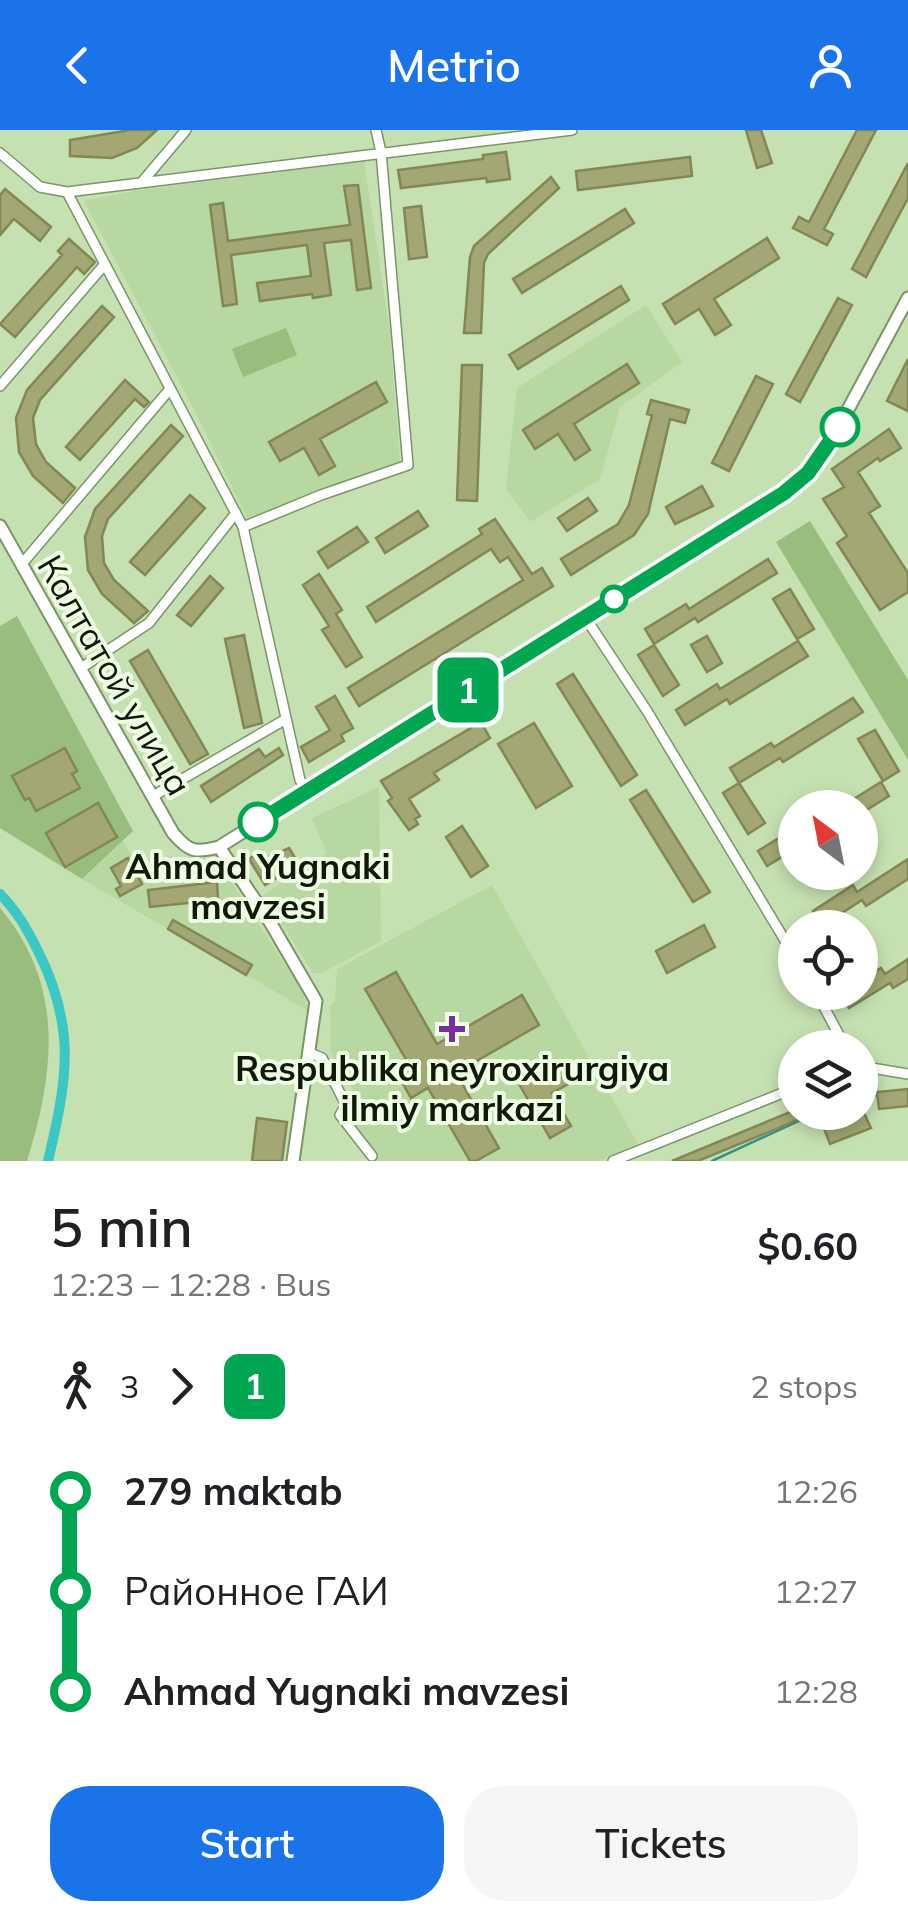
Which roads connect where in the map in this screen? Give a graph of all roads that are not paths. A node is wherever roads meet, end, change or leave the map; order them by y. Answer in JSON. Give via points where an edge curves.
{"nodes":[{"id":1,"x":186,"y":130,"type":"edge"},
{"id":2,"x":376,"y":130,"type":"edge"},
{"id":3,"x":572,"y":130,"type":"edge"},
{"id":4,"x":381,"y":152,"type":"junction"},
{"id":5,"x":0,"y":153,"type":"edge"},
{"id":6,"x":142,"y":182,"type":"junction"},
{"id":7,"x":67,"y":192,"type":"junction"},
{"id":8,"x":105,"y":264,"type":"junction"},
{"id":9,"x":908,"y":298,"type":"edge"},
{"id":10,"x":0,"y":386,"type":"edge"},
{"id":11,"x":170,"y":390,"type":"junction"},
{"id":12,"x":236,"y":513,"type":"junction"},
{"id":13,"x":0,"y":526,"type":"edge"},
{"id":14,"x":244,"y":527,"type":"junction"},
{"id":15,"x":21,"y":564,"type":"junction"},
{"id":16,"x":586,"y":617,"type":"junction"},
{"id":17,"x":81,"y":668,"type":"junction"},
{"id":18,"x":286,"y":719,"type":"junction"},
{"id":19,"x":307,"y":791,"type":"junction"},
{"id":20,"x":155,"y":795,"type":"junction"},
{"id":21,"x":219,"y":847,"type":"junction"},
{"id":22,"x":778,"y":929,"type":"edge"},
{"id":23,"x":310,"y":1053,"type":"junction"},
{"id":24,"x":878,"y":1069,"type":"edge"},
{"id":25,"x":908,"y":1074,"type":"edge"},
{"id":26,"x":778,"y":1095,"type":"edge"},
{"id":27,"x":372,"y":1156,"type":"dead end"},
{"id":28,"x":293,"y":1161,"type":"edge"},
{"id":29,"x":613,"y":1161,"type":"edge"}],
"edges":[{"from":1,"to":6,"type":"street"},
{"from":2,"to":4,"type":"street"},
{"from":3,"to":4,"type":"street"},
{"from":4,"to":6,"type":"street"},
{"from":4,"to":14,"type":"street","via":[[408,465]]},
{"from":5,"to":7,"type":"street","via":[[40,187]]},
{"from":6,"to":7,"type":"street"},
{"from":7,"to":8,"type":"street"},
{"from":8,"to":10,"type":"street"},
{"from":8,"to":11,"type":"street"},
{"from":9,"to":16,"type":"street","via":[[850,410],[808,473]]},
{"from":11,"to":12,"type":"street"},
{"from":11,"to":15,"type":"street"},
{"from":12,"to":14,"type":"street"},
{"from":12,"to":17,"type":"street","via":[[149,623]]},
{"from":13,"to":15,"type":"street","name":"Калтатой улица"},
{"from":14,"to":18,"type":"street"},
{"from":15,"to":17,"type":"street","name":"Калтатой улица"},
{"from":16,"to":19,"type":"street"},
{"from":16,"to":22,"type":"street"},
{"from":17,"to":20,"type":"street","name":"Калтатой улица"},
{"from":18,"to":19,"type":"street"},
{"from":18,"to":20,"type":"street"},
{"from":19,"to":21,"type":"street"},
{"from":20,"to":21,"type":"street","name":"Калтатой улица","via":[[187,849]]},
{"from":21,"to":23,"type":"street","via":[[313,992]]},
{"from":23,"to":27,"type":"street","via":[[322,1058],[346,1105],[340,1114]]},
{"from":23,"to":28,"type":"street"},
{"from":24,"to":25,"type":"street"},
{"from":26,"to":29,"type":"street"}]}
